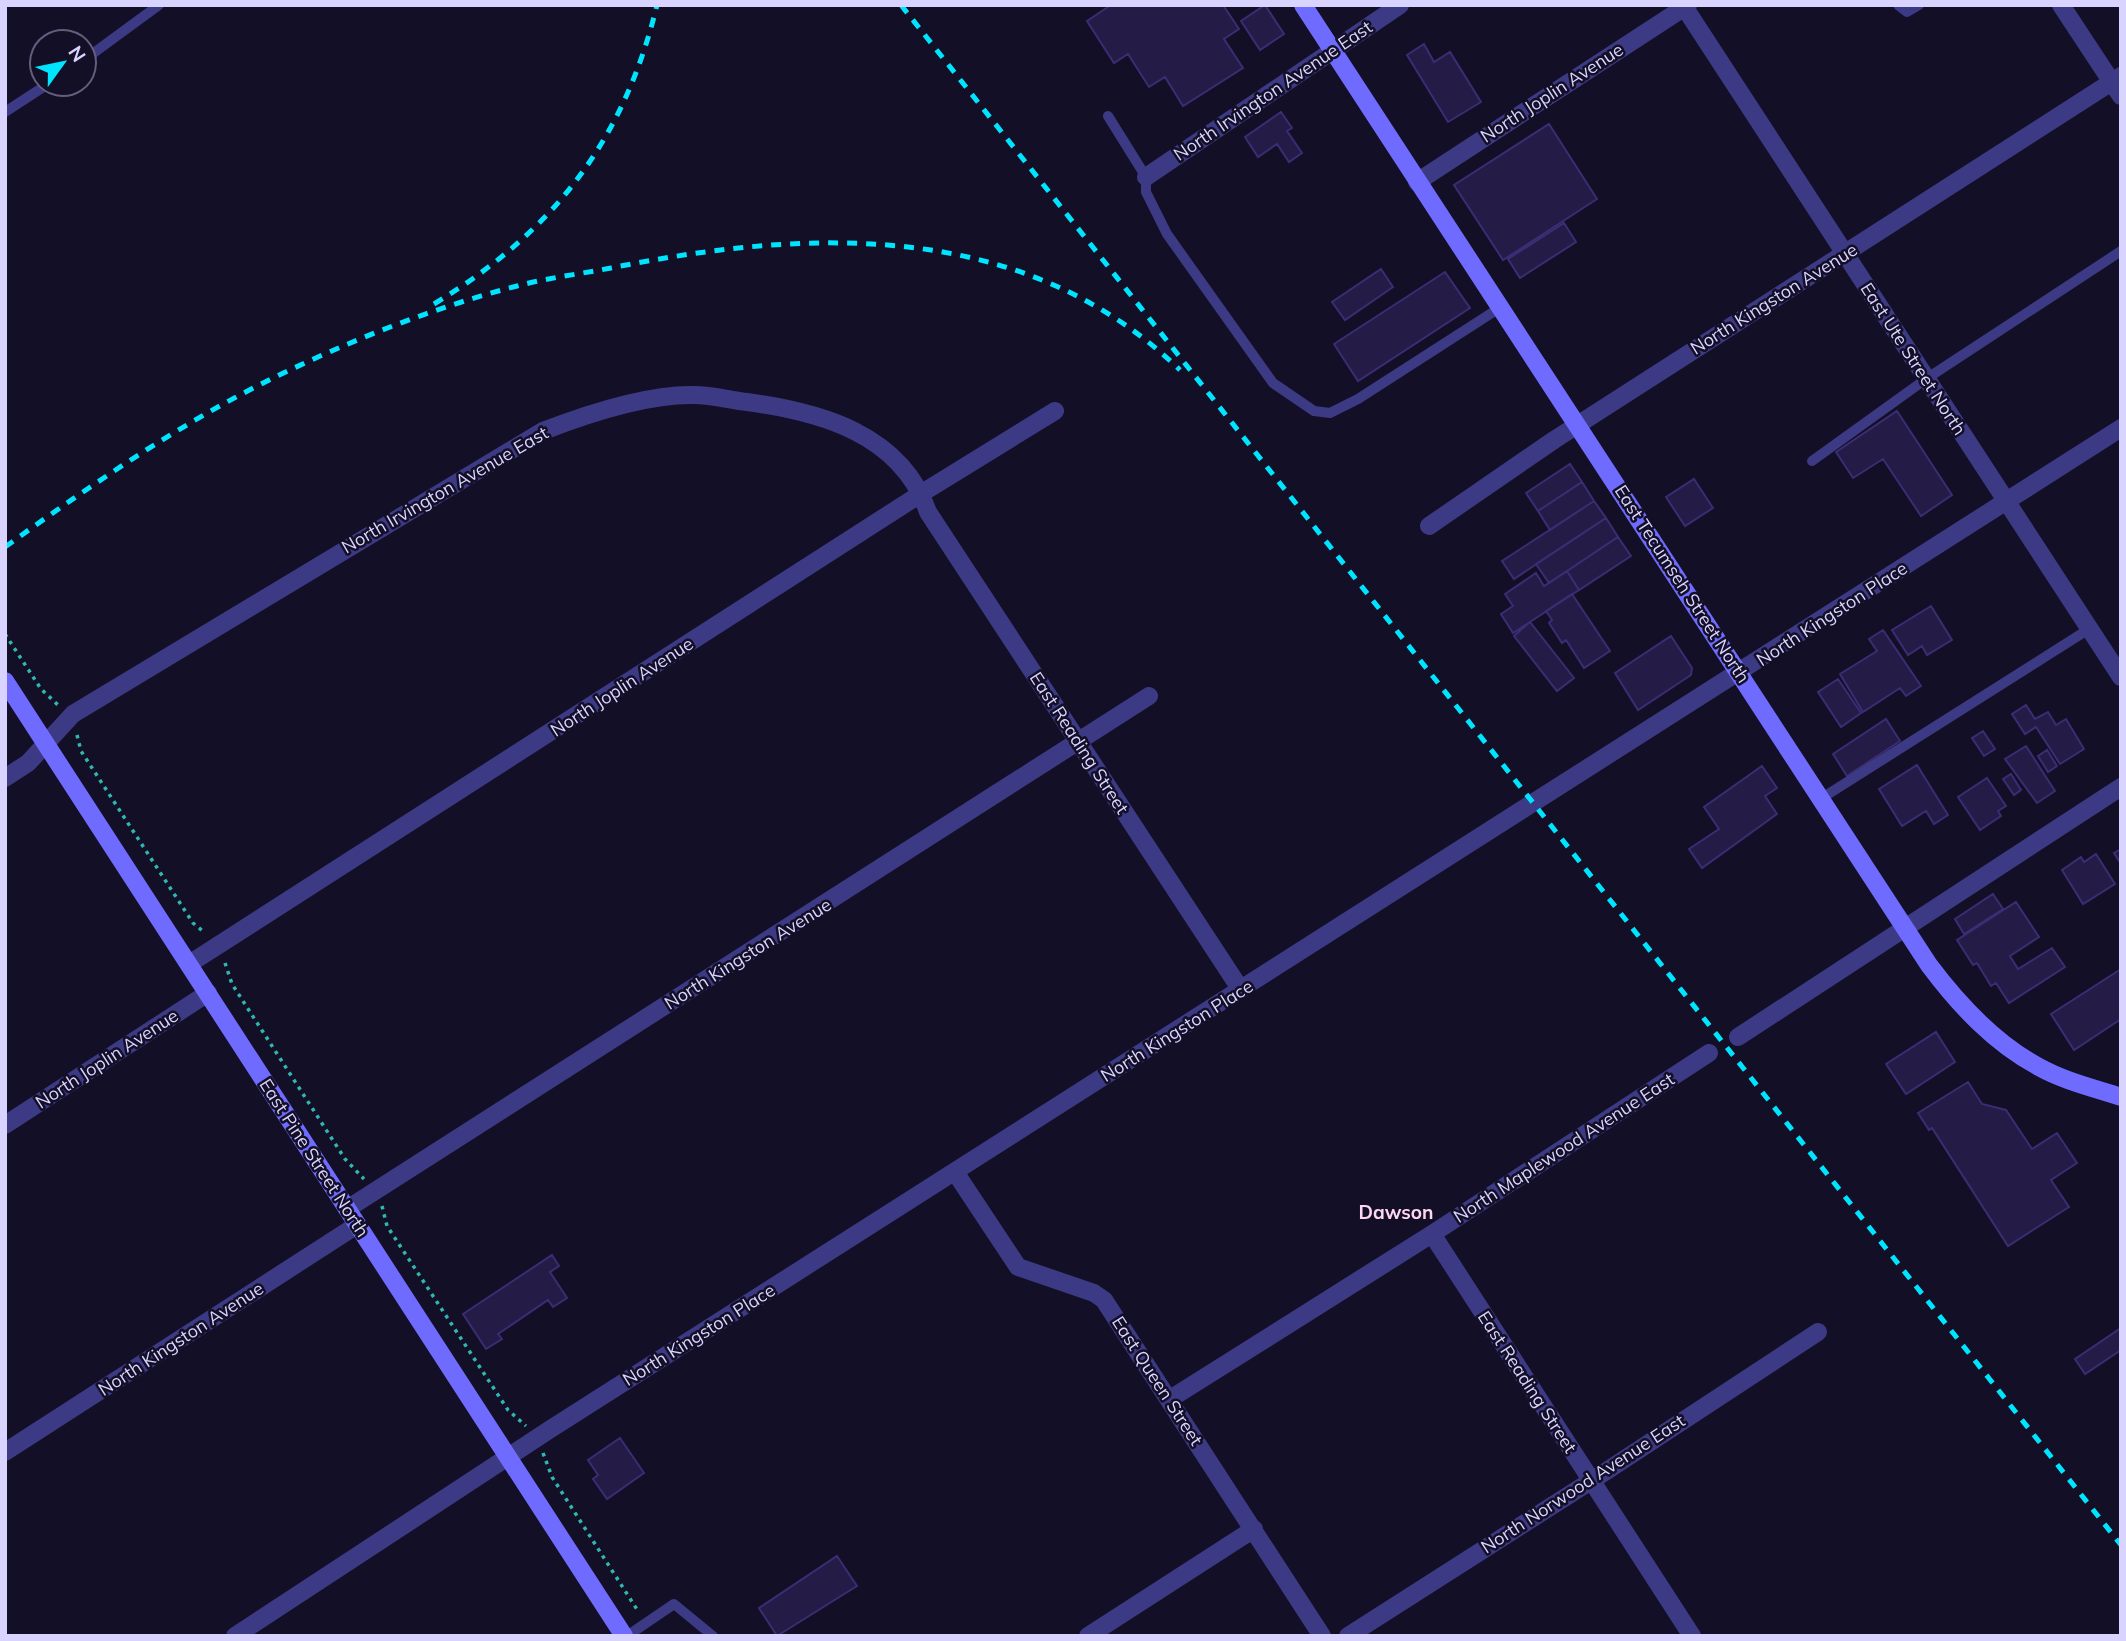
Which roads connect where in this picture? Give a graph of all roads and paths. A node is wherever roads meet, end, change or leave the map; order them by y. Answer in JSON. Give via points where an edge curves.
{"nodes":[{"id":1,"x":159,"y":5,"type":"edge"},
{"id":2,"x":1303,"y":5,"type":"edge"},
{"id":3,"x":1400,"y":5,"type":"edge"},
{"id":4,"x":1898,"y":5,"type":"edge"},
{"id":5,"x":1919,"y":5,"type":"edge"},
{"id":6,"x":2062,"y":5,"type":"edge"},
{"id":7,"x":1685,"y":6,"type":"edge"},
{"id":8,"x":98,"y":51,"type":"edge"},
{"id":9,"x":1333,"y":51,"type":"junction"},
{"id":10,"x":2118,"y":85,"type":"edge"},
{"id":11,"x":28,"y":97,"type":"edge"},
{"id":12,"x":5,"y":112,"type":"edge"},
{"id":13,"x":1108,"y":116,"type":"dead end"},
{"id":14,"x":1146,"y":177,"type":"junction"},
{"id":15,"x":1417,"y":182,"type":"junction"},
{"id":16,"x":2121,"y":251,"type":"edge"},
{"id":17,"x":1846,"y":254,"type":"junction"},
{"id":18,"x":1501,"y":307,"type":"junction"},
{"id":19,"x":1926,"y":379,"type":"junction"},
{"id":20,"x":1055,"y":411,"type":"dead end"},
{"id":21,"x":1578,"y":424,"type":"junction"},
{"id":22,"x":2121,"y":428,"type":"edge"},
{"id":23,"x":1812,"y":461,"type":"dead end"},
{"id":24,"x":922,"y":493,"type":"junction"},
{"id":25,"x":2006,"y":503,"type":"junction"},
{"id":26,"x":1429,"y":526,"type":"dead end"},
{"id":27,"x":2090,"y":629,"type":"junction"},
{"id":28,"x":5,"y":634,"type":"edge"},
{"id":29,"x":1740,"y":673,"type":"junction"},
{"id":30,"x":2121,"y":677,"type":"edge"},
{"id":31,"x":5,"y":681,"type":"edge"},
{"id":32,"x":1149,"y":696,"type":"dead end"},
{"id":33,"x":67,"y":718,"type":"junction"},
{"id":34,"x":45,"y":743,"type":"junction"},
{"id":35,"x":1079,"y":743,"type":"junction"},
{"id":36,"x":5,"y":778,"type":"edge"},
{"id":37,"x":2121,"y":787,"type":"edge"},
{"id":38,"x":1822,"y":798,"type":"junction"},
{"id":39,"x":1905,"y":928,"type":"junction"},
{"id":40,"x":206,"y":934,"type":"dead end"},
{"id":41,"x":189,"y":964,"type":"junction"},
{"id":42,"x":226,"y":965,"type":"dead end"},
{"id":43,"x":1241,"y":990,"type":"junction"},
{"id":44,"x":208,"y":993,"type":"junction"},
{"id":45,"x":1738,"y":1037,"type":"dead end"},
{"id":46,"x":1709,"y":1053,"type":"dead end"},
{"id":47,"x":2121,"y":1097,"type":"edge"},
{"id":48,"x":5,"y":1125,"type":"edge"},
{"id":49,"x":955,"y":1172,"type":"junction"},
{"id":50,"x":373,"y":1193,"type":"junction"},
{"id":51,"x":347,"y":1209,"type":"junction"},
{"id":52,"x":357,"y":1225,"type":"junction"},
{"id":53,"x":1432,"y":1234,"type":"junction"},
{"id":54,"x":1818,"y":1332,"type":"dead end"},
{"id":55,"x":1170,"y":1399,"type":"junction"},
{"id":56,"x":535,"y":1440,"type":"junction"},
{"id":57,"x":5,"y":1452,"type":"edge"},
{"id":58,"x":509,"y":1457,"type":"junction"},
{"id":59,"x":1591,"y":1480,"type":"junction"},
{"id":60,"x":1254,"y":1529,"type":"junction"},
{"id":61,"x":646,"y":1623,"type":"junction"},
{"id":62,"x":234,"y":1636,"type":"edge"},
{"id":63,"x":625,"y":1636,"type":"edge"},
{"id":64,"x":713,"y":1636,"type":"edge"},
{"id":65,"x":1088,"y":1636,"type":"edge"},
{"id":66,"x":1322,"y":1636,"type":"edge"},
{"id":67,"x":1348,"y":1636,"type":"edge"},
{"id":68,"x":1692,"y":1636,"type":"edge"}],
"edges":[{"from":1,"to":8,"type":"lane"},
{"from":2,"to":9,"type":"street","name":"East Tecumseh Street North"},
{"from":3,"to":9,"type":"street","name":"North Irvington Avenue East"},
{"from":4,"to":5,"type":"lane","via":[[1907,12]]},
{"from":6,"to":10,"type":"street"},
{"from":7,"to":15,"type":"street","name":"North Joplin Avenue"},
{"from":7,"to":17,"type":"street","name":"East Ute Street North"},
{"from":9,"to":14,"type":"street","name":"North Irvington Avenue East"},
{"from":9,"to":15,"type":"street","name":"East Tecumseh Street North"},
{"from":10,"to":17,"type":"street","name":"North Kingston Avenue"},
{"from":11,"to":12,"type":"lane"},
{"from":13,"to":14,"type":"lane"},
{"from":14,"to":18,"type":"lane","via":[[1146,192],[1167,234],[1273,383],[1314,411],[1330,413],[1358,399]]},
{"from":15,"to":18,"type":"street","name":"East Tecumseh Street North"},
{"from":16,"to":19,"type":"lane"},
{"from":17,"to":19,"type":"street","name":"East Ute Street North"},
{"from":17,"to":21,"type":"street","name":"North Kingston Avenue"},
{"from":18,"to":21,"type":"street","name":"East Tecumseh Street North"},
{"from":19,"to":23,"type":"lane"},
{"from":19,"to":25,"type":"street","name":"East Ute Street North"},
{"from":20,"to":24,"type":"street","name":"North Joplin Avenue"},
{"from":21,"to":26,"type":"street","name":"North Kingston Avenue"},
{"from":21,"to":29,"type":"street","name":"East Tecumseh Street North"},
{"from":22,"to":25,"type":"street","name":"North Kingston Place"},
{"from":24,"to":33,"type":"street","name":"North Irvington Avenue East","via":[[897,461],[867,435],[800,409],[693,395],[581,416],[512,448]]},
{"from":24,"to":35,"type":"street","name":"East Reading Street","via":[[928,512]]},
{"from":24,"to":41,"type":"street","name":"North Joplin Avenue"},
{"from":25,"to":27,"type":"street","name":"East Ute Street North"},
{"from":25,"to":29,"type":"street","name":"North Kingston Place"},
{"from":27,"to":30,"type":"street","name":"East Ute Street North"},
{"from":27,"to":38,"type":"lane"},
{"from":28,"to":33,"type":"path","via":[[41,689]]},
{"from":29,"to":38,"type":"street","name":"East Tecumseh Street North"},
{"from":29,"to":43,"type":"street","name":"North Kingston Place"},
{"from":31,"to":34,"type":"street","name":"East Pine Street North"},
{"from":32,"to":35,"type":"street","name":"North Kingston Avenue"},
{"from":33,"to":34,"type":"street","name":"North Irvington Avenue East"},
{"from":33,"to":40,"type":"path","via":[[81,751],[193,923]]},
{"from":34,"to":36,"type":"street","name":"North Irvington Avenue East","via":[[28,763]]},
{"from":34,"to":41,"type":"street","name":"East Pine Street North"},
{"from":35,"to":43,"type":"street","name":"East Reading Street"},
{"from":35,"to":50,"type":"street","name":"North Kingston Avenue"},
{"from":37,"to":39,"type":"street"},
{"from":38,"to":39,"type":"street","name":"East Tecumseh Street North"},
{"from":39,"to":45,"type":"street"},
{"from":39,"to":47,"type":"street","name":"East Tecumseh Street North","via":[[1951,994],[2017,1054],[2042,1069]]},
{"from":41,"to":44,"type":"street","name":"East Pine Street North"},
{"from":42,"to":50,"type":"path","name":"East Pine Street North","via":[[232,984],[345,1159]]},
{"from":43,"to":49,"type":"street","name":"North Kingston Place"},
{"from":44,"to":48,"type":"street","name":"North Joplin Avenue"},
{"from":44,"to":51,"type":"street","name":"East Pine Street North"},
{"from":46,"to":53,"type":"street","name":"North Maplewood Avenue East"},
{"from":49,"to":55,"type":"street","name":"East Queen Street","via":[[1018,1267],[1104,1300]]},
{"from":49,"to":56,"type":"street","name":"North Kingston Place"},
{"from":50,"to":51,"type":"street","name":"North Kingston Avenue"},
{"from":50,"to":56,"type":"path","name":"East Pine Street North","via":[[387,1226],[508,1410]]},
{"from":51,"to":52,"type":"street","name":"East Pine Street North"},
{"from":52,"to":57,"type":"street","name":"North Kingston Avenue"},
{"from":52,"to":58,"type":"street","name":"East Pine Street North"},
{"from":53,"to":55,"type":"street","name":"North Maplewood Avenue East"},
{"from":53,"to":59,"type":"street","name":"East Reading Street"},
{"from":54,"to":59,"type":"street","name":"North Norwood Avenue East"},
{"from":55,"to":60,"type":"street","name":"East Queen Street"},
{"from":56,"to":58,"type":"street","name":"North Kingston Place"},
{"from":56,"to":61,"type":"path","name":"East Pine Street North","via":[[552,1478]]},
{"from":58,"to":62,"type":"street","name":"North Kingston Place"},
{"from":58,"to":63,"type":"street","name":"East Pine Street North"},
{"from":59,"to":67,"type":"street","name":"North Norwood Avenue East"},
{"from":59,"to":68,"type":"street","name":"East Reading Street"},
{"from":60,"to":65,"type":"street"},
{"from":60,"to":66,"type":"street","name":"East Queen Street"},
{"from":61,"to":63,"type":"lane"},
{"from":61,"to":64,"type":"lane","via":[[674,1604]]}]}
